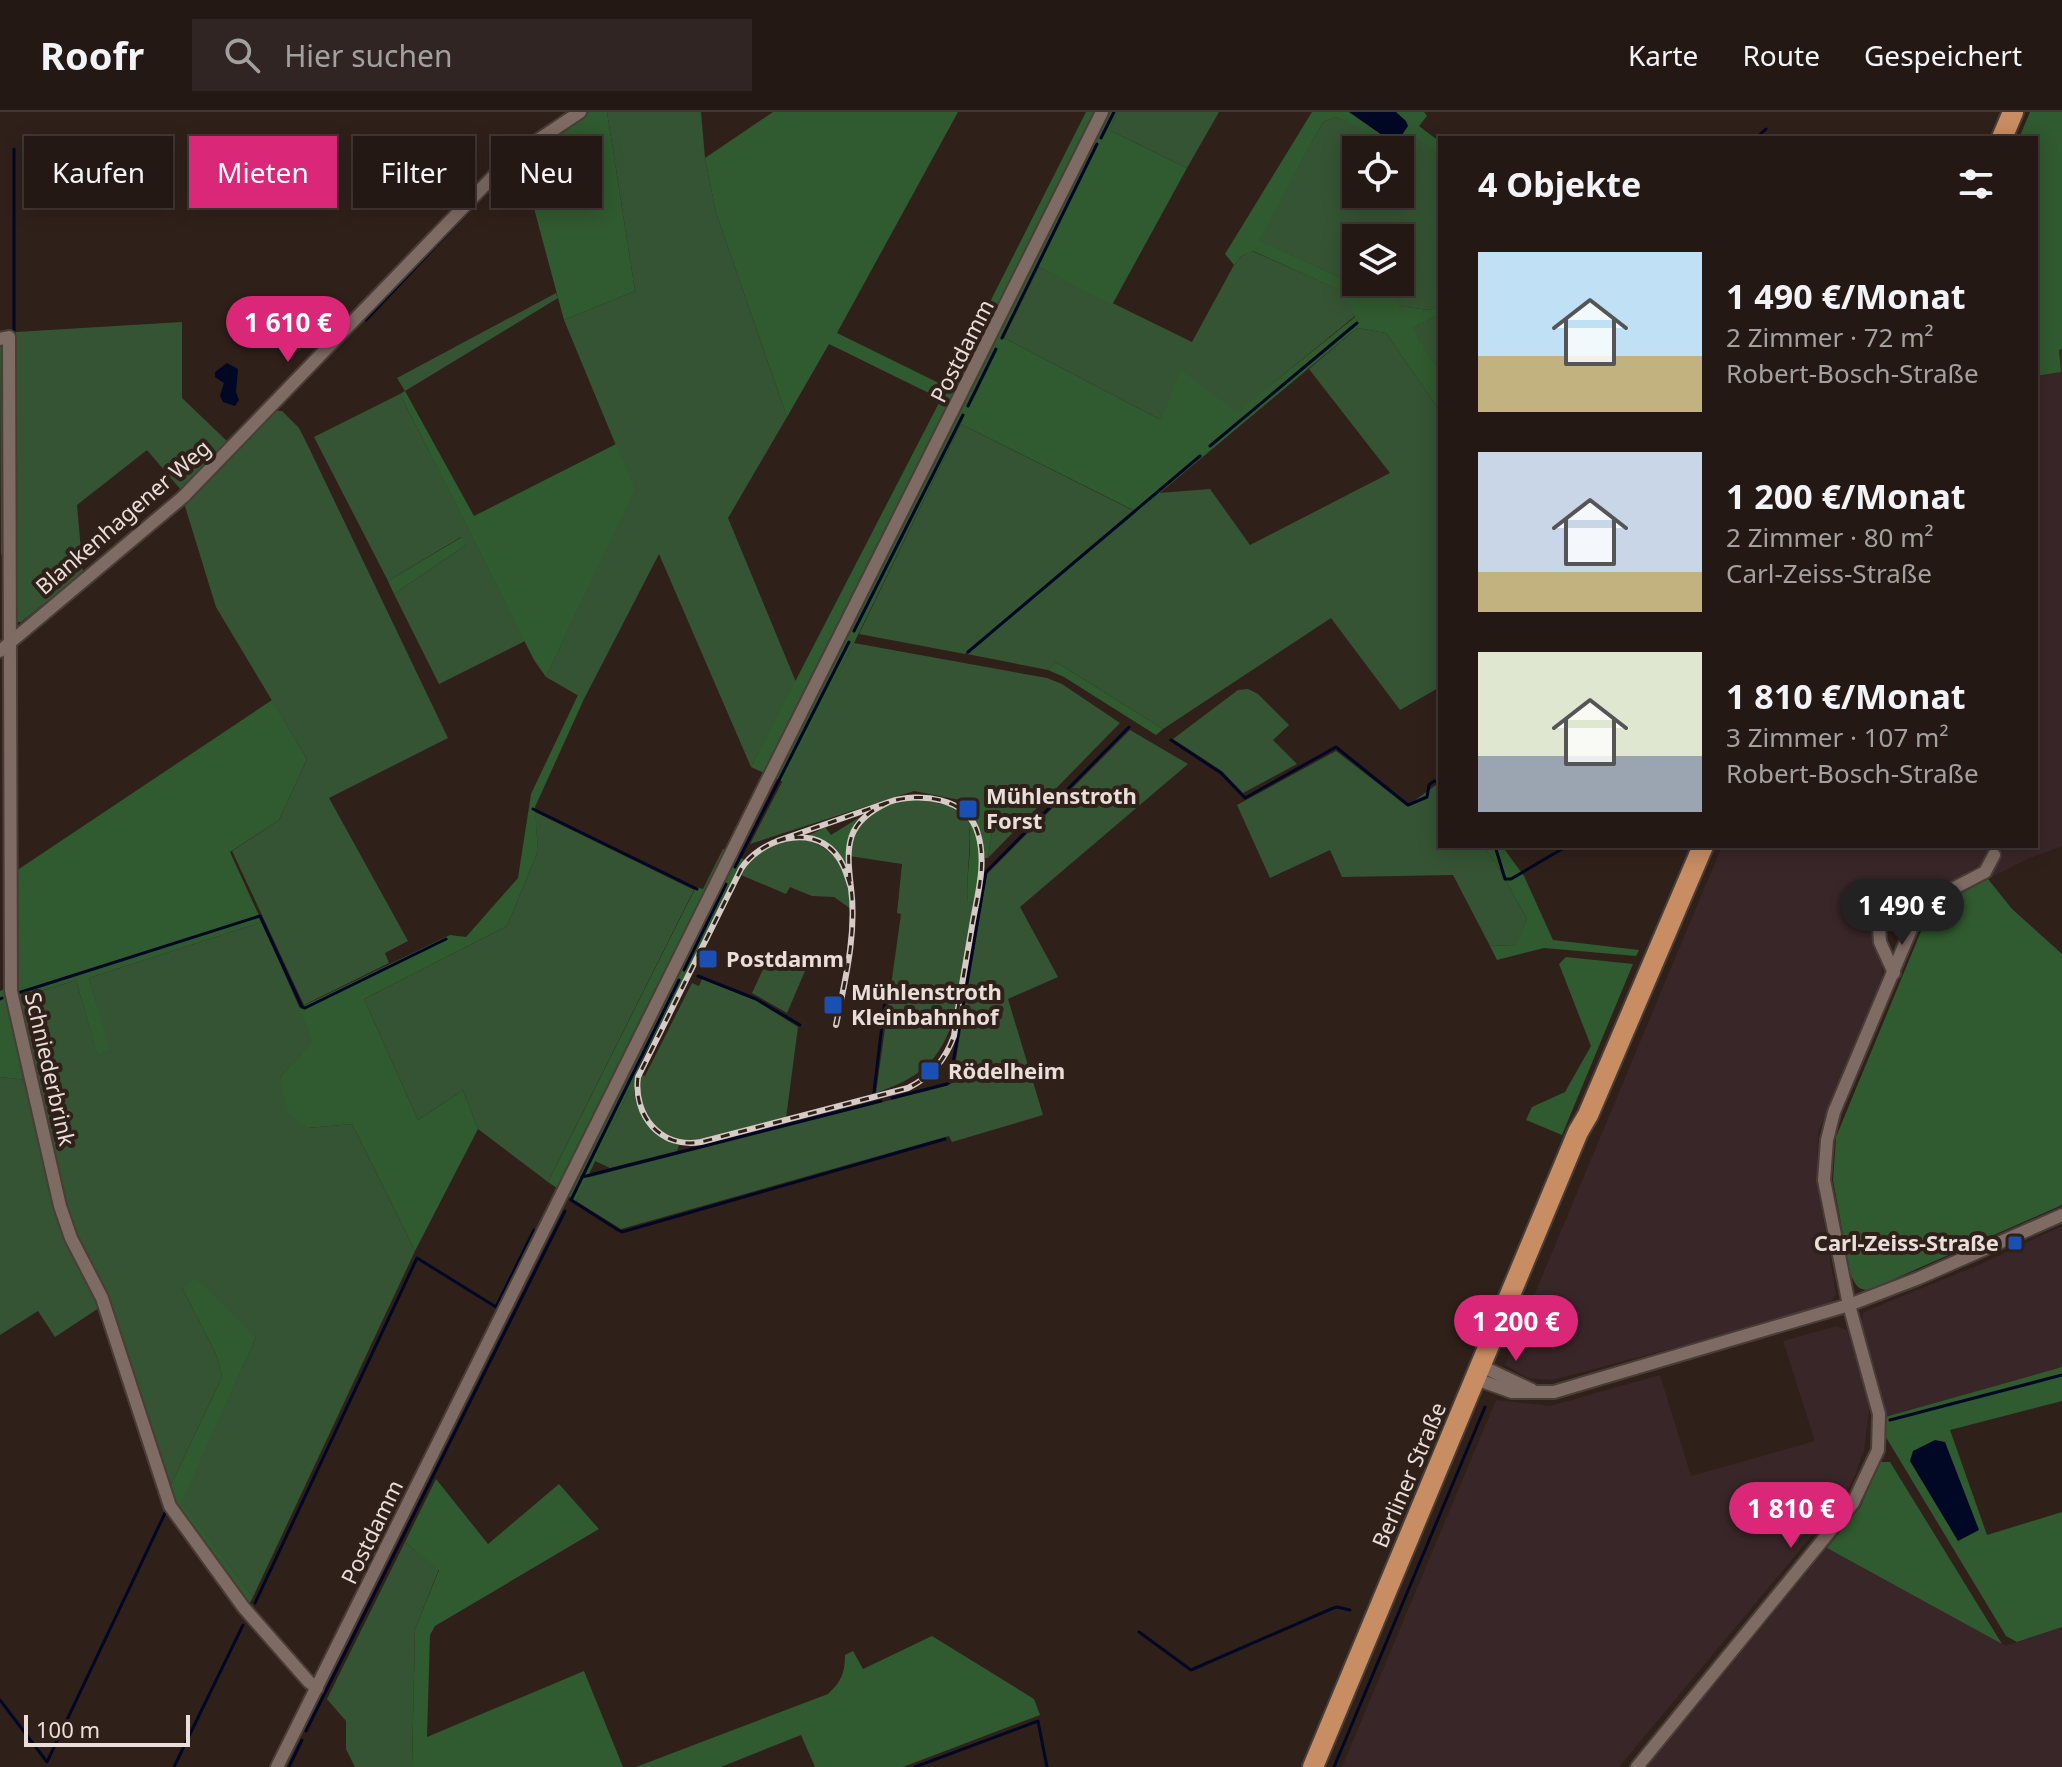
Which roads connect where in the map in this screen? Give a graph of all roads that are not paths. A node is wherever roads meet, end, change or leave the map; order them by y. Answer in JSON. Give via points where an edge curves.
{"nodes":[{"id":1,"x":580,"y":112,"type":"edge"},
{"id":2,"x":1102,"y":112,"type":"edge"},
{"id":3,"x":2013,"y":112,"type":"edge"},
{"id":4,"x":2003,"y":136,"type":"edge"},
{"id":5,"x":5,"y":338,"type":"edge"},
{"id":6,"x":11,"y":641,"type":"junction"},
{"id":7,"x":0,"y":651,"type":"edge"},
{"id":8,"x":1702,"y":848,"type":"edge"},
{"id":9,"x":1994,"y":855,"type":"dead end"},
{"id":10,"x":1914,"y":924,"type":"junction"},
{"id":11,"x":1894,"y":973,"type":"junction"},
{"id":12,"x":2062,"y":1215,"type":"edge"},
{"id":13,"x":1849,"y":1305,"type":"junction"},
{"id":14,"x":1483,"y":1374,"type":"junction"},
{"id":15,"x":317,"y":1688,"type":"junction"},
{"id":16,"x":277,"y":1767,"type":"edge"},
{"id":17,"x":1313,"y":1767,"type":"edge"},
{"id":18,"x":1322,"y":1767,"type":"edge"},
{"id":19,"x":1637,"y":1767,"type":"edge"}],
"edges":[{"from":1,"to":6,"type":"street","name":"Blankenhagener Weg","via":[[511,158],[183,497]]},
{"from":2,"to":15,"type":"street","name":"Postdamm"},
{"from":3,"to":4,"type":"main road"},
{"from":5,"to":6,"type":"street","name":"Schniederbrink"},
{"from":6,"to":7,"type":"street","name":"Blankenhagener Weg"},
{"from":6,"to":15,"type":"street","name":"Schniederbrink","via":[[11,991],[60,1206],[102,1298],[170,1506],[244,1608]]},
{"from":8,"to":14,"type":"main road","name":"Berliner Straße","via":[[1578,1132]]},
{"from":9,"to":10,"type":"street","via":[[1985,872],[1931,900]]},
{"from":10,"to":11,"type":"street"},
{"from":10,"to":11,"type":"street","via":[[1898,917],[1879,928]]},
{"from":11,"to":13,"type":"street","via":[[1827,1140],[1824,1180]]},
{"from":12,"to":13,"type":"street"},
{"from":13,"to":14,"type":"street","via":[[1554,1392],[1538,1393]]},
{"from":13,"to":19,"type":"street","via":[[1879,1414],[1878,1450],[1867,1477],[1853,1503]]},
{"from":14,"to":17,"type":"main road","name":"Berliner Straße"},
{"from":14,"to":18,"type":"main road","name":"Berliner Straße"},
{"from":15,"to":16,"type":"street","name":"Postdamm"}]}
